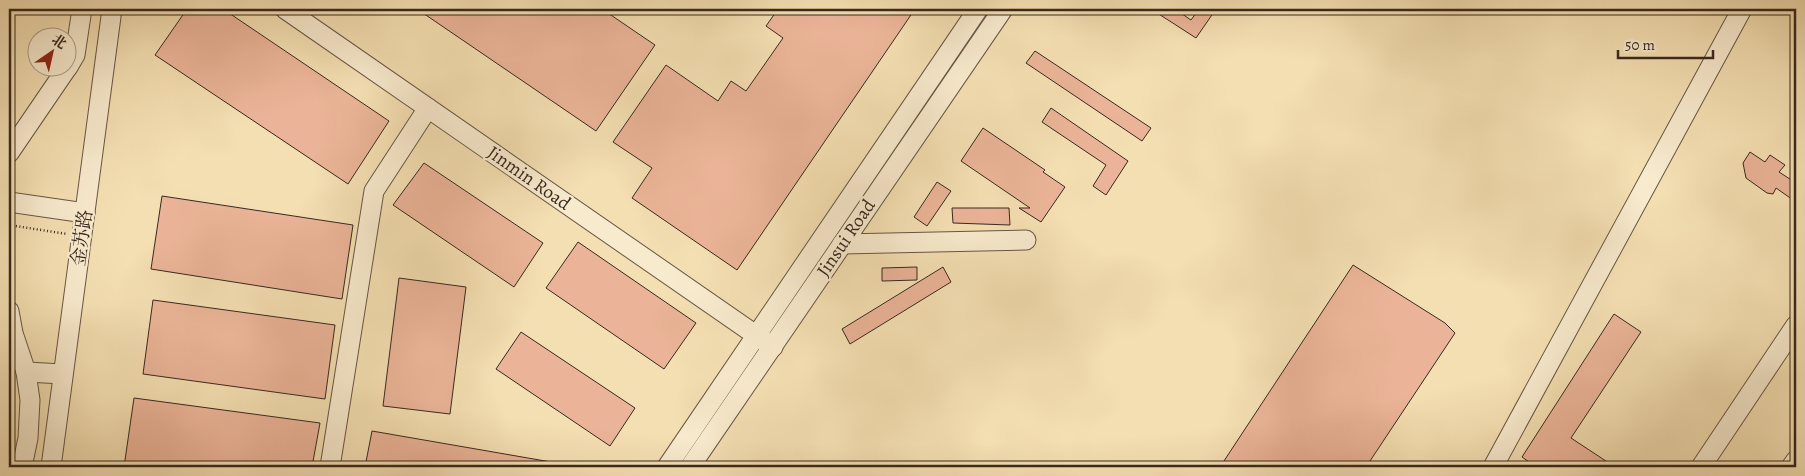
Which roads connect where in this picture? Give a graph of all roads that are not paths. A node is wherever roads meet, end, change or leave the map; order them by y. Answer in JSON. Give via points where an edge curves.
{"nodes":[{"id":1,"x":82,"y":9,"type":"edge"},
{"id":2,"x":112,"y":9,"type":"edge"},
{"id":3,"x":285,"y":9,"type":"edge"},
{"id":4,"x":978,"y":9,"type":"edge"},
{"id":5,"x":1003,"y":9,"type":"edge"},
{"id":6,"x":1742,"y":9,"type":"edge"},
{"id":7,"x":78,"y":28,"type":"edge"},
{"id":8,"x":105,"y":62,"type":"junction"},
{"id":9,"x":78,"y":63,"type":"edge"},
{"id":10,"x":60,"y":78,"type":"edge"},
{"id":11,"x":428,"y":108,"type":"junction"},
{"id":12,"x":9,"y":153,"type":"edge"},
{"id":13,"x":9,"y":202,"type":"edge"},
{"id":14,"x":85,"y":213,"type":"junction"},
{"id":15,"x":1026,"y":240,"type":"dead end"},
{"id":16,"x":842,"y":244,"type":"junction"},
{"id":17,"x":9,"y":311,"type":"edge"},
{"id":18,"x":1796,"y":326,"type":"edge"},
{"id":19,"x":756,"y":335,"type":"junction"},
{"id":20,"x":773,"y":347,"type":"junction"},
{"id":21,"x":26,"y":372,"type":"junction"},
{"id":22,"x":63,"y":374,"type":"junction"},
{"id":23,"x":1796,"y":460,"type":"edge"},
{"id":24,"x":22,"y":467,"type":"edge"},
{"id":25,"x":51,"y":467,"type":"edge"},
{"id":26,"x":330,"y":467,"type":"edge"},
{"id":27,"x":667,"y":467,"type":"edge"},
{"id":28,"x":690,"y":467,"type":"edge"},
{"id":29,"x":1493,"y":467,"type":"edge"},
{"id":30,"x":1701,"y":467,"type":"edge"},
{"id":31,"x":1791,"y":467,"type":"edge"}],
"edges":[{"from":1,"to":7,"type":"street"},
{"from":2,"to":8,"type":"street","name":"金苏路"},
{"from":3,"to":11,"type":"street","name":"Jinmin Road"},
{"from":4,"to":19,"type":"street","name":"Jinsui Road"},
{"from":5,"to":16,"type":"street","name":"Jinsui Road"},
{"from":6,"to":29,"type":"street"},
{"from":8,"to":9,"type":"street"},
{"from":8,"to":14,"type":"street","name":"金苏路"},
{"from":10,"to":12,"type":"street"},
{"from":11,"to":19,"type":"street","name":"Jinmin Road"},
{"from":11,"to":26,"type":"street","via":[[374,191]]},
{"from":13,"to":14,"type":"street"},
{"from":14,"to":22,"type":"street","name":"金苏路"},
{"from":15,"to":16,"type":"street"},
{"from":16,"to":20,"type":"street","name":"Jinsui Road"},
{"from":17,"to":21,"type":"street"},
{"from":18,"to":30,"type":"street"},
{"from":19,"to":20,"type":"street","name":"Jinmin Road"},
{"from":19,"to":27,"type":"street","name":"Jinsui Road"},
{"from":20,"to":28,"type":"street","name":"Jinsui Road"},
{"from":21,"to":22,"type":"street"},
{"from":21,"to":24,"type":"street","via":[[30,400],[28,438]]},
{"from":22,"to":25,"type":"street","name":"金苏路"},
{"from":23,"to":31,"type":"street"}]}
